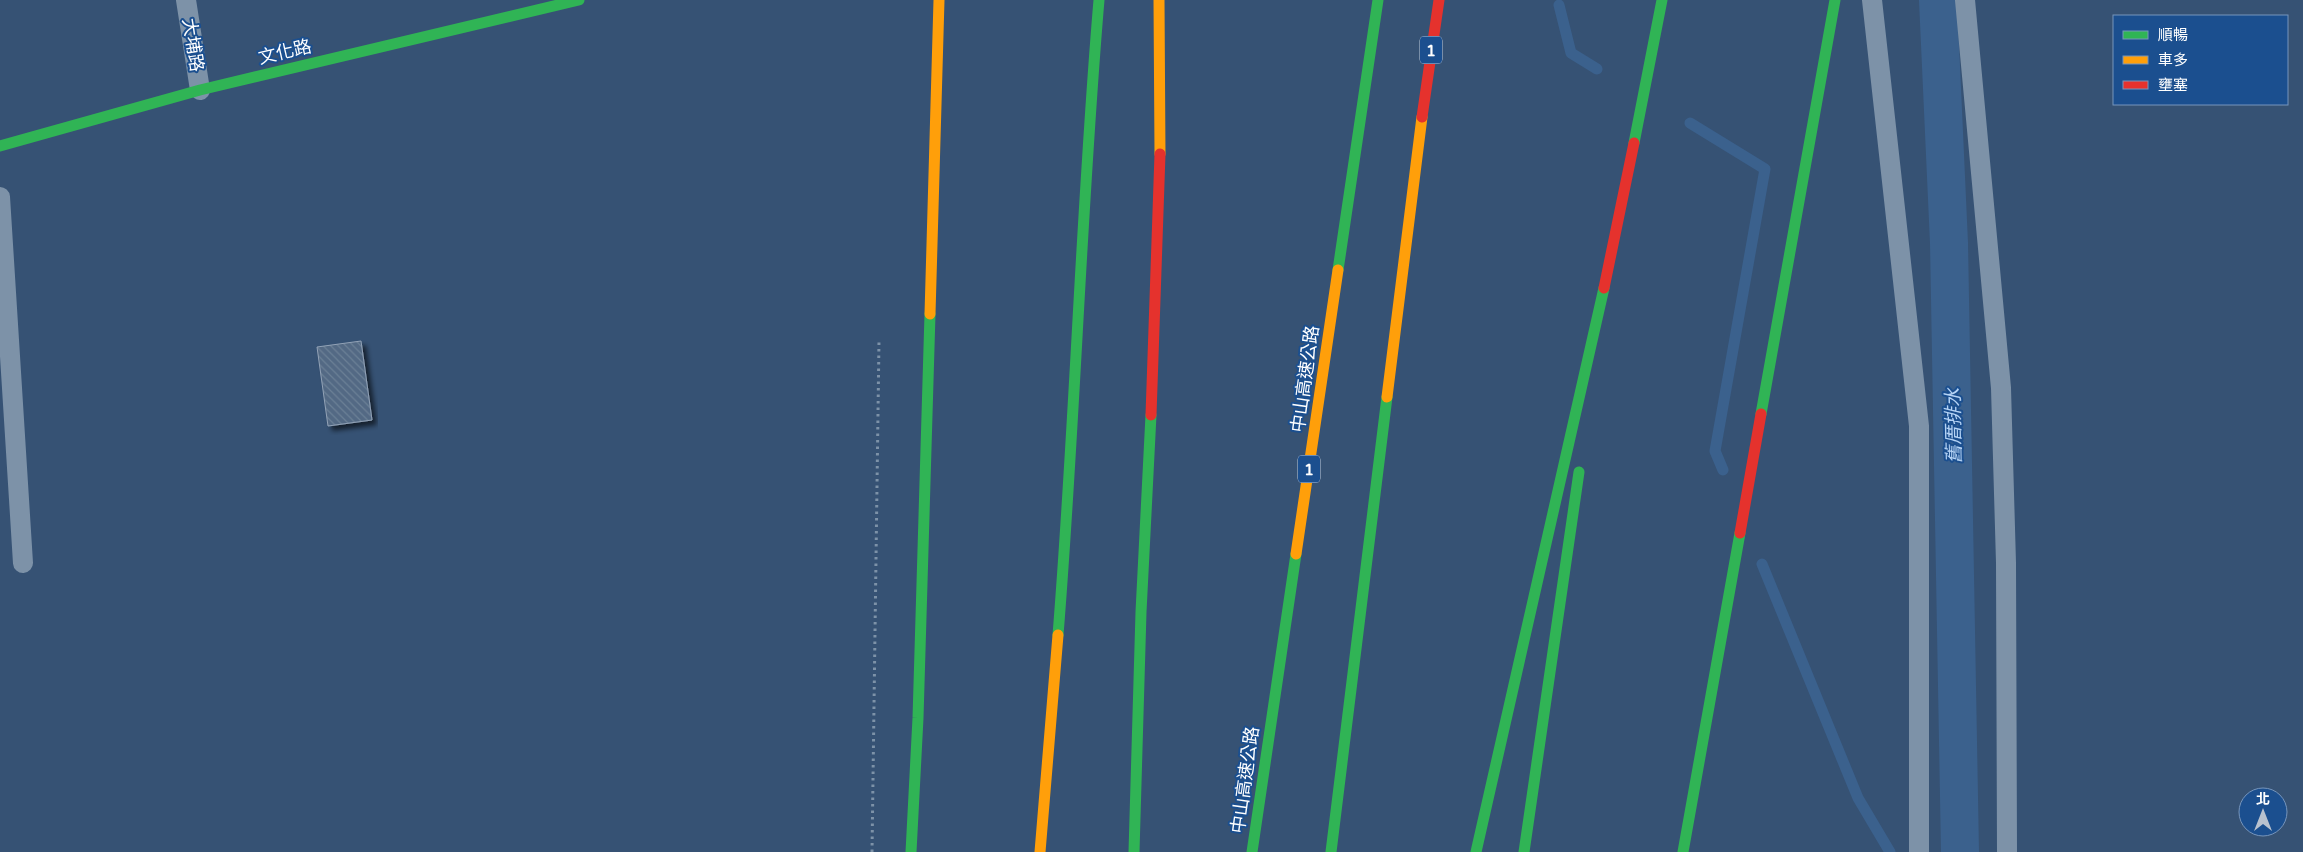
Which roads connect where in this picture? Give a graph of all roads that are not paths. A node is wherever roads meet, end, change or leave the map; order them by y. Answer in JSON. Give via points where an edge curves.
{"nodes":[{"id":1,"x":186,"y":0,"type":"edge"},
{"id":2,"x":579,"y":0,"type":"edge"},
{"id":3,"x":939,"y":0,"type":"edge"},
{"id":4,"x":1099,"y":0,"type":"edge"},
{"id":5,"x":1159,"y":0,"type":"edge"},
{"id":6,"x":1378,"y":0,"type":"edge"},
{"id":7,"x":1439,"y":0,"type":"edge"},
{"id":8,"x":1662,"y":0,"type":"edge"},
{"id":9,"x":1835,"y":0,"type":"edge"},
{"id":10,"x":1872,"y":0,"type":"edge"},
{"id":11,"x":1965,"y":0,"type":"edge"},
{"id":12,"x":200,"y":90,"type":"junction"},
{"id":13,"x":0,"y":146,"type":"edge"},
{"id":14,"x":0,"y":197,"type":"edge"},
{"id":15,"x":1610,"y":263,"type":"junction"},
{"id":16,"x":1588,"y":410,"type":"dead end"},
{"id":17,"x":1581,"y":459,"type":"dead end"},
{"id":18,"x":23,"y":563,"type":"dead end"},
{"id":19,"x":911,"y":852,"type":"edge"},
{"id":20,"x":1040,"y":852,"type":"edge"},
{"id":21,"x":1134,"y":852,"type":"edge"},
{"id":22,"x":1252,"y":852,"type":"edge"},
{"id":23,"x":1332,"y":852,"type":"edge"},
{"id":24,"x":1476,"y":852,"type":"edge"},
{"id":25,"x":1524,"y":852,"type":"edge"},
{"id":26,"x":1683,"y":852,"type":"edge"},
{"id":27,"x":1919,"y":852,"type":"edge"},
{"id":28,"x":2007,"y":852,"type":"edge"}],
"edges":[{"from":1,"to":12,"type":"lane","name":"大埔路"},
{"from":2,"to":12,"type":"main road","name":"文化路"},
{"from":3,"to":19,"type":"main road"},
{"from":4,"to":20,"type":"main road","via":[[1090,104],[1070,485]]},
{"from":5,"to":21,"type":"main road","via":[[1161,64],[1155,358],[1141,613]]},
{"from":6,"to":22,"type":"main road","name":"中山高速公路","number":"1"},
{"from":7,"to":23,"type":"main road","number":"1"},
{"from":8,"to":15,"type":"main road"},
{"from":9,"to":26,"type":"main road"},
{"from":10,"to":27,"type":"lane","via":[[1919,426]]},
{"from":11,"to":28,"type":"lane","via":[[2002,388]]},
{"from":12,"to":13,"type":"main road","name":"文化路"},
{"from":14,"to":18,"type":"lane"},
{"from":15,"to":16,"type":"main road"},
{"from":15,"to":24,"type":"main road"},
{"from":17,"to":25,"type":"main road"}]}
